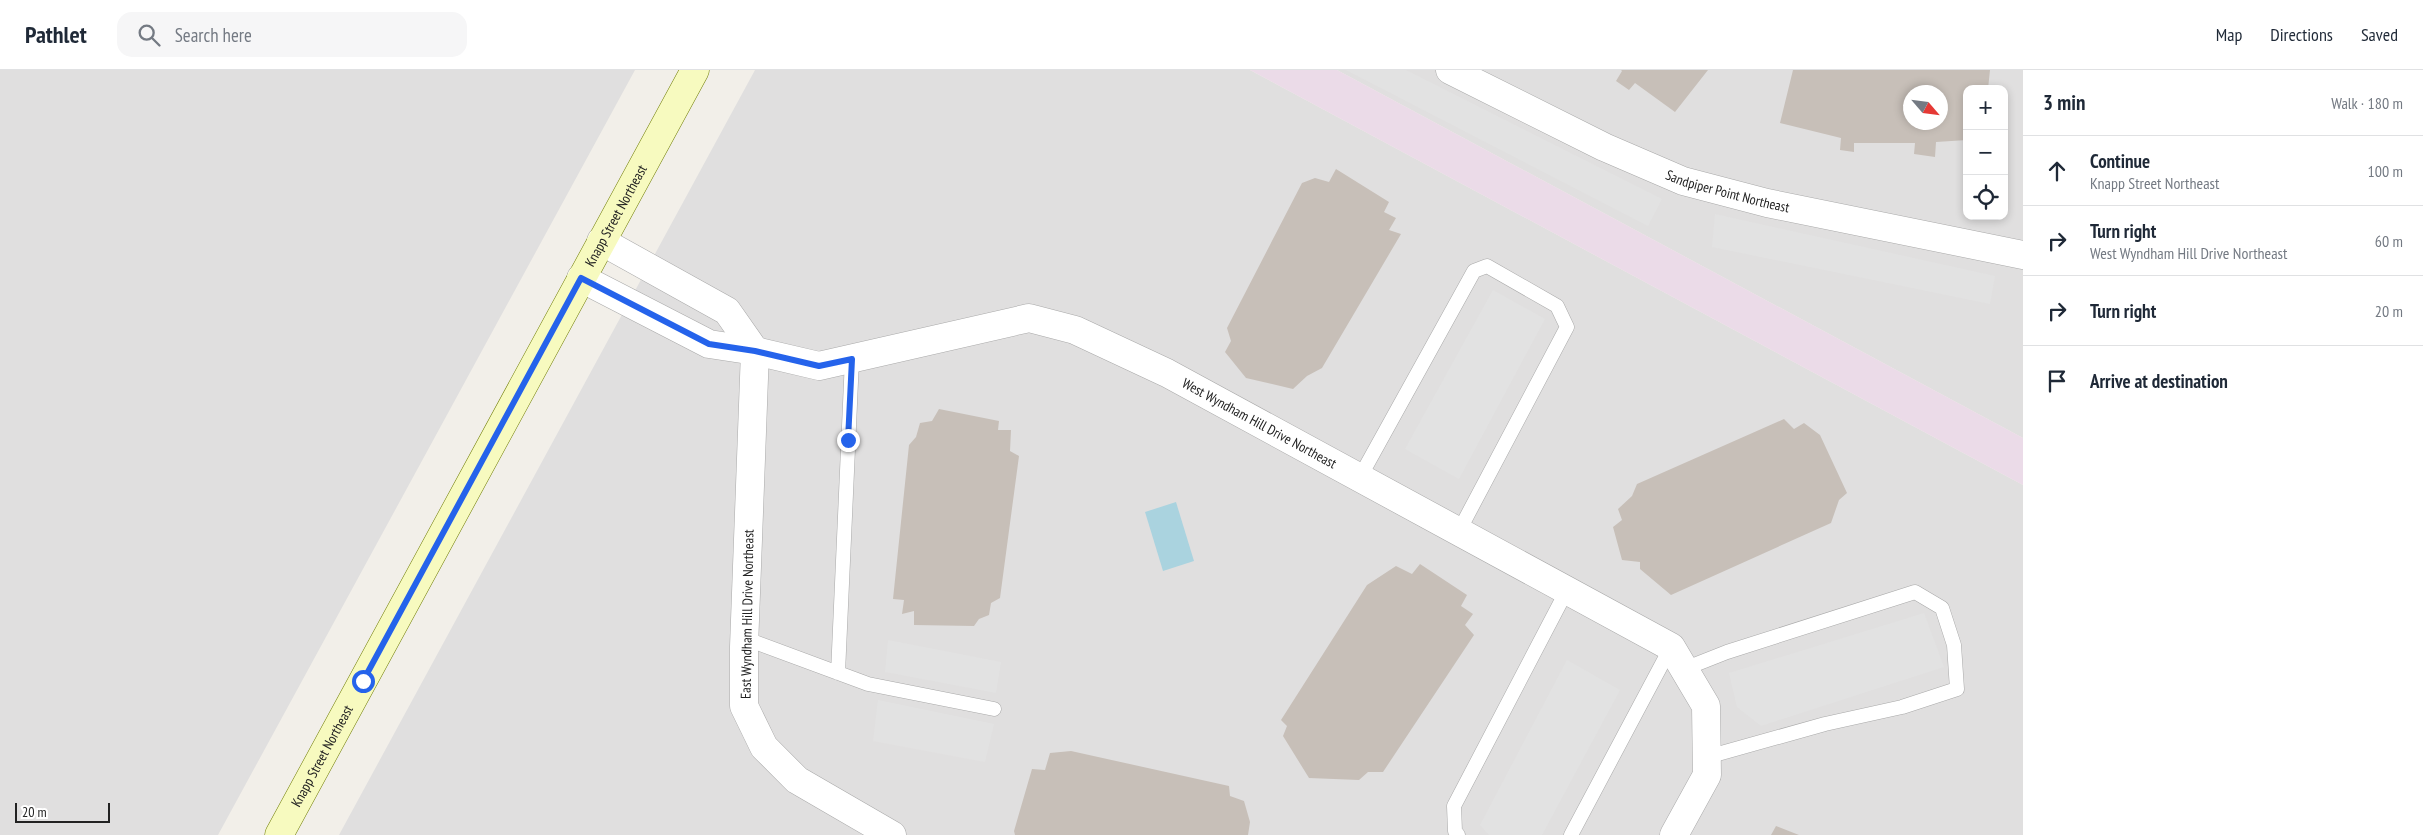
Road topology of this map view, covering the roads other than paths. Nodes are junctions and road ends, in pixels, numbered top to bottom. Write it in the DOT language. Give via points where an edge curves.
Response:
graph roads {
  1 [pos="694,70"];
  2 [pos="1450,70"];
  3 [pos="601,241"];
  4 [pos="2023,255"];
  5 [pos="581,278"];
  6 [pos="755,351"];
  7 [pos="852,359"];
  8 [pos="1360,477"];
  9 [pos="1459,531"];
  10 [pos="1567,590"];
  11 [pos="744,638"];
  12 [pos="1678,658"];
  13 [pos="838,673"];
  14 [pos="994,709"];
  15 [pos="1707,757"];
  16 [pos="279,835"];
  17 [pos="892,835"];
  18 [pos="1458,835"];
  19 [pos="1570,835"];
  20 [pos="1674,835"];
  1 -- 3 [label="main road, Knapp Street Northeast"];
  2 -- 4 [label="street, Sandpiper Point Northeast" via="1604,147 1683,181 1767,203"];
  3 -- 5 [label="main road, Knapp Street Northeast"];
  3 -- 6 [label="street" via="727,311"];
  5 -- 6 [label="street, West Wyndham Hill Drive Northeast" via="709,344"];
  5 -- 16 [label="main road, Knapp Street Northeast"];
  6 -- 7 [label="street, West Wyndham Hill Drive Northeast" via="819,366"];
  6 -- 11 [label="street, East Wyndham Hill Drive Northeast"];
  7 -- 8 [label="street, West Wyndham Hill Drive Northeast" via="1029,318 1074,330 1167,373"];
  7 -- 13 [label="lane"];
  8 -- 9 [label="street, West Wyndham Hill Drive Northeast"];
  8 -- 9 [label="lane" via="1474,271 1487,266 1557,306 1567,327"];
  9 -- 10 [label="street, West Wyndham Hill Drive Northeast"];
  10 -- 12 [label="street, West Wyndham Hill Drive Northeast"];
  10 -- 18 [label="lane" via="1454,806"];
  11 -- 13 [label="lane"];
  11 -- 17 [label="street, East Wyndham Hill Drive Northeast" via="744,706 764,747 797,780"];
  12 -- 15 [label="street" via="1706,706"];
  12 -- 15 [label="lane" via="1727,652 1915,592 1942,608 1954,645 1957,689 1902,707 1825,724"];
  12 -- 19 [label="lane"];
  13 -- 14 [label="lane" via="868,684"];
  15 -- 20 [label="street" via="1707,774"];
}
